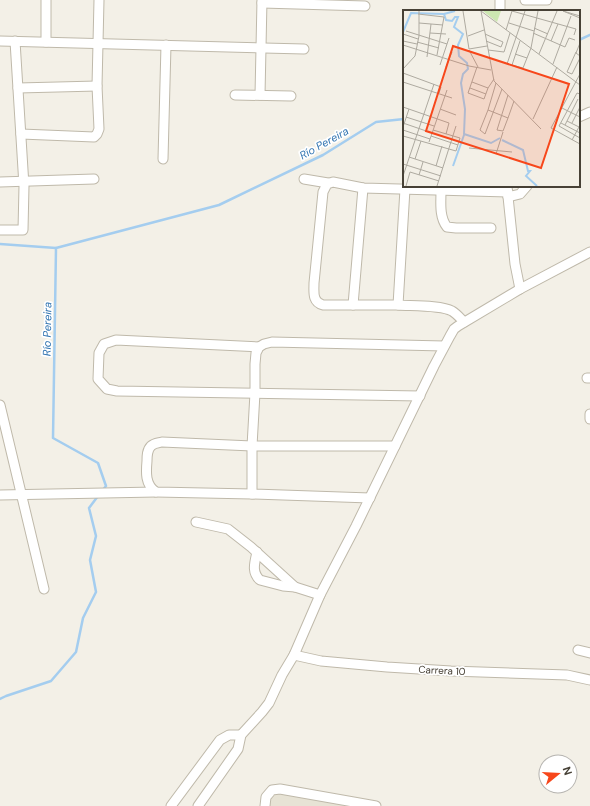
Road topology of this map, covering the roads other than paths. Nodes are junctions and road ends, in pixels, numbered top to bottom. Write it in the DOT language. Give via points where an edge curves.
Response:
graph roads {
  1 [pos="46,0"];
  2 [pos="98,0"];
  3 [pos="525,0"];
  4 [pos="547,0"];
  5 [pos="262,2"];
  6 [pos="310,2"];
  7 [pos="365,6"];
  8 [pos="0,41"];
  9 [pos="15,41"];
  10 [pos="46,42"];
  11 [pos="98,43"];
  12 [pos="166,45"];
  13 [pos="261,48"];
  14 [pos="304,49"];
  15 [pos="98,86"];
  16 [pos="18,88"];
  17 [pos="235,95"];
  18 [pos="260,96"];
  19 [pos="291,96"];
  20 [pos="590,112"];
  21 [pos="580,117"];
  22 [pos="21,134"];
  23 [pos="163,158"];
  24 [pos="94,179"];
  25 [pos="304,180"];
  26 [pos="24,181"];
  27 [pos="0,182"];
  28 [pos="328,183"];
  29 [pos="526,187"];
  30 [pos="363,188"];
  31 [pos="405,189"];
  32 [pos="441,191"];
  33 [pos="507,192"];
  34 [pos="491,228"];
  35 [pos="0,230"];
  36 [pos="590,252"];
  37 [pos="520,289"];
  38 [pos="353,305"];
  39 [pos="398,305"];
  40 [pos="464,322"];
  41 [pos="444,346"];
  42 [pos="259,347"];
  43 [pos="255,393"];
  44 [pos="420,396"];
  45 [pos="0,405"];
  46 [pos="590,414"];
  47 [pos="590,419"];
  48 [pos="252,446"];
  49 [pos="395,446"];
  50 [pos="156,492"];
  51 [pos="0,494"];
  52 [pos="21,494"];
  53 [pos="252,494"];
  54 [pos="370,498"];
  55 [pos="196,522"];
  56 [pos="257,552"];
  57 [pos="294,587"];
  58 [pos="44,589"];
  59 [pos="320,595"];
  60 [pos="578,650"];
  61 [pos="590,653"];
  62 [pos="294,656"];
  63 [pos="590,680"];
  64 [pos="240,735"];
  65 [pos="171,806"];
  66 [pos="198,806"];
  67 [pos="265,806"];
  68 [pos="376,806"];
  1 -- 10 [label="street"];
  2 -- 11 [label="street"];
  3 -- 4 [label="street"];
  5 -- 6 [label="street"];
  5 -- 13 [label="street"];
  6 -- 7 [label="street"];
  8 -- 9 [label="street"];
  9 -- 10 [label="street"];
  9 -- 16 [label="street"];
  10 -- 11 [label="street"];
  11 -- 12 [label="street"];
  11 -- 15 [label="street"];
  12 -- 13 [label="street"];
  12 -- 23 [label="street"];
  13 -- 14 [label="street"];
  13 -- 18 [label="street"];
  15 -- 16 [label="street"];
  15 -- 22 [label="street" via="99,129 94,137"];
  16 -- 22 [label="street"];
  17 -- 18 [label="street"];
  18 -- 19 [label="street"];
  20 -- 21 [label="street"];
  22 -- 26 [label="street"];
  24 -- 26 [label="street"];
  25 -- 28 [label="street"];
  26 -- 27 [label="street"];
  26 -- 35 [label="street" via="23,230"];
  28 -- 30 [label="street"];
  28 -- 38 [label="street" via="323,192 314,296 321,305"];
  29 -- 33 [label="street" via="520,194"];
  30 -- 31 [label="street"];
  30 -- 38 [label="street"];
  31 -- 32 [label="street"];
  31 -- 39 [label="street"];
  32 -- 33 [label="street"];
  32 -- 34 [label="street" via="442,214 447,227"];
  33 -- 37 [label="street"];
  36 -- 37 [label="street"];
  37 -- 40 [label="street"];
  38 -- 39 [label="street"];
  39 -- 40 [label="street" via="447,309"];
  40 -- 41 [label="street" via="454,329"];
  41 -- 42 [label="street" via="272,342"];
  41 -- 44 [label="street"];
  42 -- 43 [label="street" via="255,364"];
  42 -- 43 [label="street" via="116,340 104,344 99,353 98,379 107,389"];
  43 -- 44 [label="street"];
  43 -- 48 [label="street"];
  44 -- 49 [label="street"];
  45 -- 52 [label="street"];
  46 -- 47 [label="street"];
  48 -- 49 [label="street"];
  48 -- 50 [label="street" via="154,443 147,454 146,475 149,485"];
  48 -- 53 [label="street"];
  49 -- 54 [label="street"];
  50 -- 52 [label="street"];
  50 -- 53 [label="street"];
  51 -- 52 [label="street"];
  52 -- 58 [label="street"];
  53 -- 54 [label="street"];
  54 -- 59 [label="street"];
  55 -- 56 [label="street" via="228,529"];
  56 -- 57 [label="street"];
  56 -- 57 [label="street" via="254,570 257,578"];
  57 -- 59 [label="street"];
  59 -- 62 [label="street"];
  60 -- 61 [label="street"];
  62 -- 63 [label="street, Carrera 10" via="387,667 567,675"];
  62 -- 64 [label="street" via="269,702"];
  64 -- 65 [label="street" via="229,735 220,740"];
  64 -- 66 [label="street" via="238,748"];
  67 -- 68 [label="street" via="266,797 272,790 280,789"];
}
